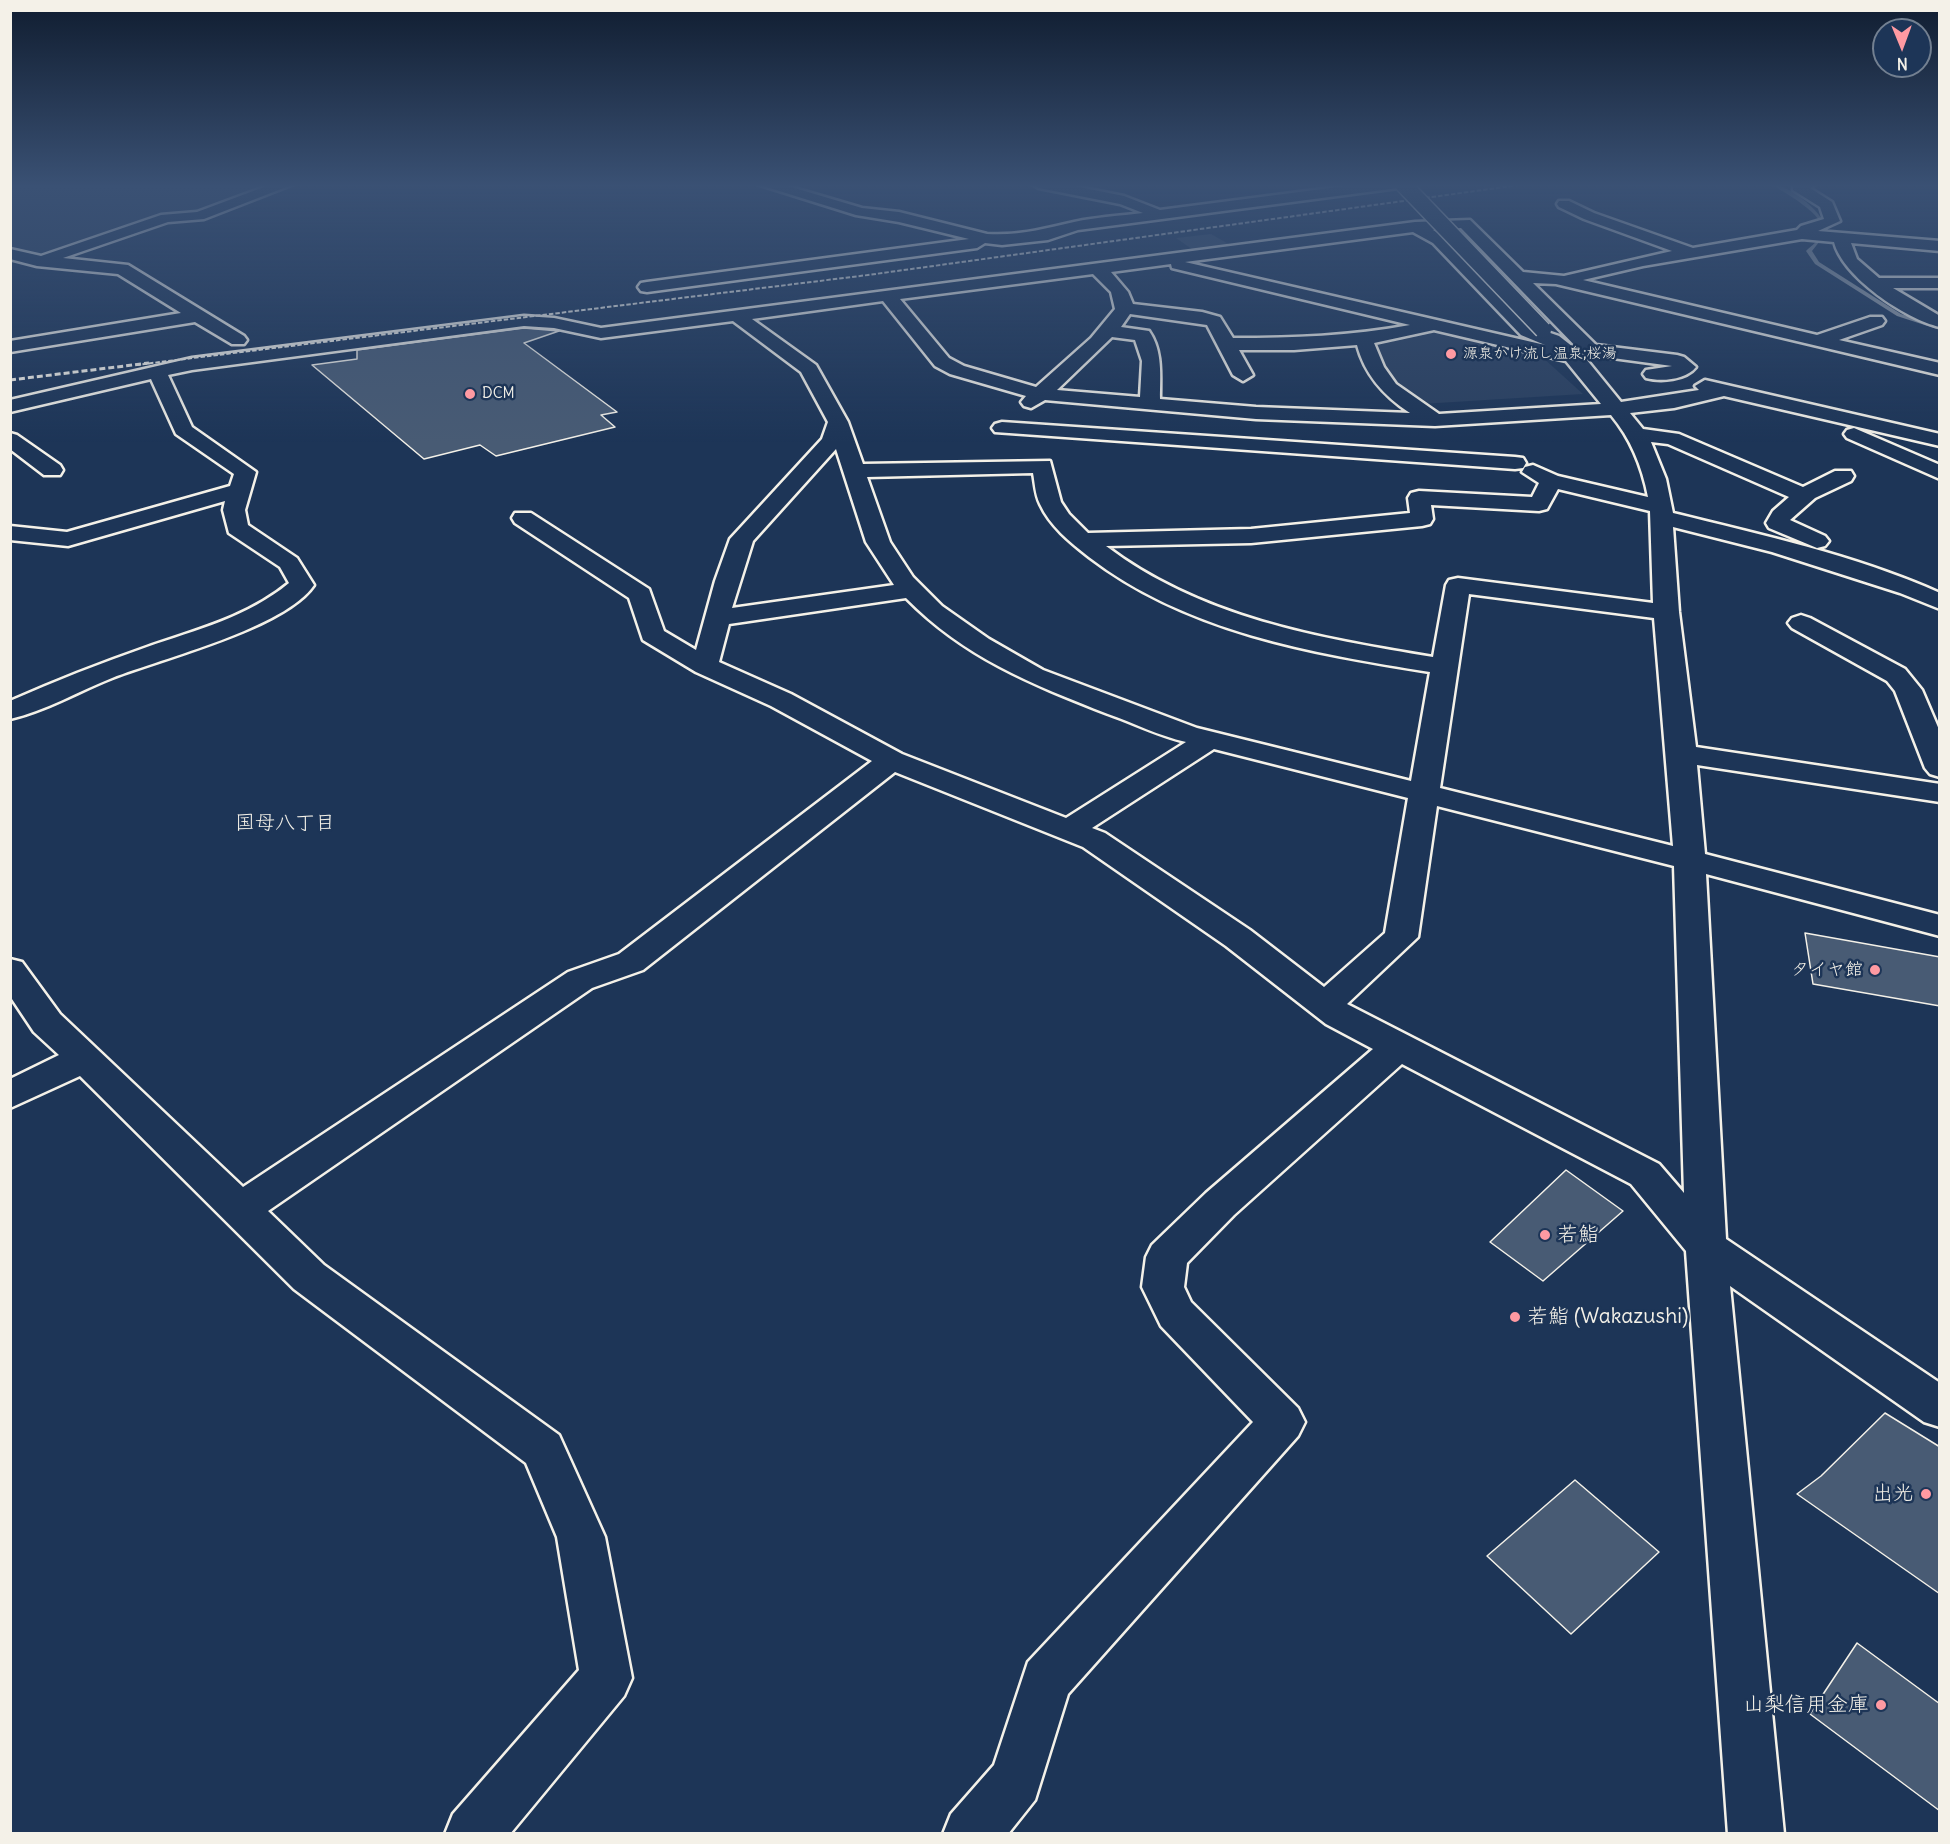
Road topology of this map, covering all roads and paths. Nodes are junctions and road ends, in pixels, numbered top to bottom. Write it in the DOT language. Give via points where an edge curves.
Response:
graph roads {
  1 [pos="125,270"];
  2 [pos="775,270"];
  3 [pos="1081,270"];
  4 [pos="1098,270"];
  5 [pos="1201,270"];
  6 [pos="1468,270"];
  7 [pos="1486,270"];
  8 [pos="1514,270"];
  9 [pos="1610,270"];
  10 [pos="1863,270"];
  11 [pos="1521,277"];
  12 [pos="1563,280"];
  13 [pos="1878,283"];
  14 [pos="1940,283"];
  15 [pos="647,287"];
  16 [pos="888,296"];
  17 [pos="1124,308"];
  18 [pos="736,315"];
  19 [pos="198,316"];
  20 [pos="1875,321"];
  21 [pos="1940,322"];
  22 [pos="1441,325"];
  23 [pos="1106,331"];
  24 [pos="1364,339"];
  25 [pos="238,340"];
  26 [pos="1820,340"];
  27 [pos="1226,344"];
  28 [pos="1558,344"];
  29 [pos="10,347"];
  30 [pos="1940,369"];
  31 [pos="157,372"];
  32 [pos="1653,374"];
  33 [pos="1243,375"];
  34 [pos="1725,390"];
  35 [pos="1040,394"];
  36 [pos="1150,405"];
  37 [pos="10,406"];
  38 [pos="1818,412"];
  39 [pos="1435,420"];
  40 [pos="1627,421"];
  41 [pos="838,422"];
  42 [pos="1002,429"];
  43 [pos="10,440"];
  44 [pos="1940,441"];
  45 [pos="1515,462"];
  46 [pos="965,468"];
  47 [pos="51,470"];
  48 [pos="854,471"];
  49 [pos="1940,473"];
  50 [pos="1843,476"];
  51 [pos="1551,481"];
  52 [pos="240,490"];
  53 [pos="1806,496"];
  54 [pos="1661,512"];
  55 [pos="524,518"];
  56 [pos="10,533"];
  57 [pos="1083,540"];
  58 [pos="1802,555"];
  59 [pos="912,590"];
  60 [pos="1940,602"];
  61 [pos="1666,612"];
  62 [pos="718,618"];
  63 [pos="1801,623"];
  64 [pos="705,666"];
  65 [pos="1446,667"];
  66 [pos="1908,690"];
  67 [pos="1940,693"];
  68 [pos="10,711"];
  69 [pos="1209,740"];
  70 [pos="1682,754"];
  71 [pos="892,760"];
  72 [pos="1940,768"];
  73 [pos="1424,793"];
  74 [pos="1940,793"];
  75 [pos="1068,830"];
  76 [pos="1690,860"];
  77 [pos="1940,926"];
  78 [pos="10,970"];
  79 [pos="1325,1005"];
  80 [pos="1399,1046"];
  81 [pos="85,1058"];
  82 [pos="10,1095"];
  83 [pos="240,1209"];
  84 [pos="1706,1247"];
  85 [pos="1936,1400"];
  86 [pos="473,1833"];
  87 [pos="972,1833"];
  88 [pos="1756,1833"];
  1 -- 19 [label="street"];
  2 -- 15 [label="street"];
  3 -- 16 [label="street"];
  4 -- 17 [label="street" via="1117,290"];
  5 -- 22 [label="street"];
  6 -- 28 [label="street" via="1527,331"];
  7 -- 28 [label="street, bridge"];
  8 -- 11 [label="street"];
  9 -- 12 [label="street"];
  10 -- 13 [label="street"];
  11 -- 12 [label="street"];
  11 -- 32 [label="street" via="1590,350 1677,361 1686,367 1682,372"];
  12 -- 26 [label="street"];
  13 -- 14 [label="street"];
  13 -- 21 [label="street" via="1914,312"];
  16 -- 18 [label="street"];
  16 -- 35 [label="street" via="942,362"];
  17 -- 23 [label="street"];
  17 -- 27 [label="street" via="1214,321"];
  18 -- 31 [label="street" via="601,333 524,321 254,355"];
  18 -- 41 [label="street" via="809,369"];
  19 -- 25 [label="street"];
  19 -- 29 [label="street"];
  20 -- 26 [label="street"];
  22 -- 24 [label="street"];
  22 -- 28 [label="street"];
  23 -- 35 [label="street"];
  23 -- 36 [label="street" via="1143,335 1151,361"];
  24 -- 27 [label="street"];
  24 -- 39 [label="street" via="1369,358 1396,397"];
  26 -- 30 [label="street"];
  27 -- 33 [label="street"];
  28 -- 32 [label="street"];
  28 -- 40 [label="street"];
  31 -- 37 [label="street"];
  31 -- 52 [label="street" via="183,430 245,472"];
  32 -- 34 [label="street"];
  34 -- 38 [label="street"];
  34 -- 40 [label="street" via="1674,402"];
  35 -- 36 [label="street"];
  35 -- 42 [label="street"];
  36 -- 39 [label="street"];
  38 -- 44 [label="street"];
  38 -- 49 [label="street" via="1858,436"];
  39 -- 40 [label="street"];
  39 -- 45 [label="street"];
  40 -- 53 [label="street"];
  40 -- 54 [label="street" via="1655,479"];
  41 -- 48 [label="street"];
  41 -- 62 [label="street" via="832,441 742,538"];
  42 -- 45 [label="street"];
  42 -- 46 [label="street"];
  43 -- 47 [label="street"];
  45 -- 51 [label="street"];
  46 -- 48 [label="street"];
  46 -- 57 [label="street" via="1042,466 1050,501 1066,526"];
  48 -- 59 [label="street" via="878,542"];
  50 -- 53 [label="street" via="1825,482"];
  51 -- 54 [label="street"];
  51 -- 57 [label="street" via="1539,504 1419,498 1422,519 1251,536"];
  52 -- 56 [label="street" via="68,539"];
  52 -- 68 [label="street" via="234,510 237,528 289,563 302,585 285,601 246,622 74,682"];
  53 -- 58 [label="street" via="1780,514 1777,523 1826,545"];
  54 -- 58 [label="street"];
  54 -- 61 [label="street"];
  55 -- 64 [label="street" via="640,594 652,635"];
  57 -- 65 [label="street" via="1149,587 1251,627 1344,651"];
  58 -- 60 [label="street" via="1909,588"];
  59 -- 62 [label="street"];
  59 -- 69 [label="street" via="933,612 980,645 1034,675 1096,702"];
  61 -- 65 [label="street" via="1458,585"];
  61 -- 70 [label="street"];
  62 -- 64 [label="street"];
  63 -- 66 [label="street" via="1896,675"];
  64 -- 71 [label="street" via="782,700"];
  65 -- 73 [label="street"];
  66 -- 67 [label="street"];
  66 -- 72 [label="street"];
  69 -- 73 [label="street"];
  69 -- 75 [label="street"];
  70 -- 74 [label="street"];
  70 -- 76 [label="street"];
  71 -- 75 [label="street"];
  71 -- 83 [label="street" via="631,962 580,980"];
  73 -- 76 [label="street"];
  73 -- 79 [label="street" via="1401,937"];
  75 -- 79 [label="street" via="1094,840 1239,938"];
  76 -- 77 [label="street"];
  76 -- 84 [label="street"];
  78 -- 81 [label="street" via="47,1023"];
  79 -- 80 [label="street"];
  80 -- 84 [label="street" via="1645,1174"];
  80 -- 87 [label="street" via="1220,1204 1167,1257 1163,1287 1176,1314 1282,1422 1046,1680 1016,1780"];
  81 -- 82 [label="street"];
  81 -- 83 [label="street"];
  83 -- 86 [label="street" via="309,1277 543,1449 580,1537 606,1678"];
  84 -- 85 [label="street"];
  84 -- 88 [label="street"];
}
